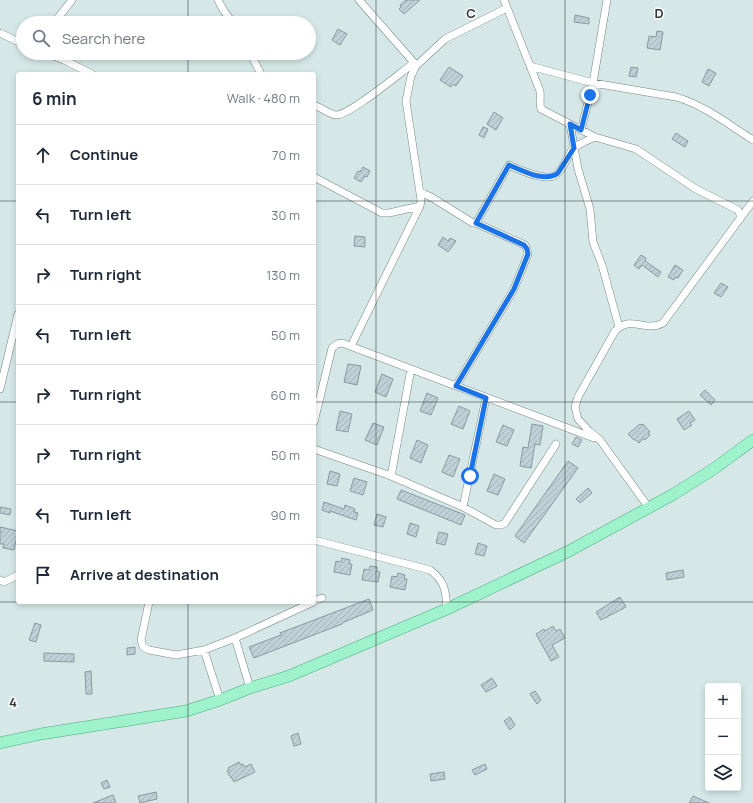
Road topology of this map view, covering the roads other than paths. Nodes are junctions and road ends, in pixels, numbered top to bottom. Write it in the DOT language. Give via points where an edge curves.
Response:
graph roads {
  1 [pos="72,0"];
  2 [pos="218,0"];
  3 [pos="360,0"];
  4 [pos="504,0"];
  5 [pos="607,0"];
  6 [pos="506,8"];
  7 [pos="59,16"];
  8 [pos="228,16"];
  9 [pos="0,33"];
  10 [pos="16,41"];
  11 [pos="64,60"];
  12 [pos="254,60"];
  13 [pos="415,64"];
  14 [pos="530,66"];
  15 [pos="88,72"];
  16 [pos="260,72"];
  17 [pos="593,83"];
  18 [pos="316,106"];
  19 [pos="570,124"];
  20 [pos="581,130"];
  21 [pos="594,137"];
  22 [pos="753,140"];
  23 [pos="574,148"];
  24 [pos="316,178"];
  25 [pos="420,192"];
  26 [pos="753,201"];
  27 [pos="420,206"];
  28 [pos="740,219"];
  29 [pos="476,223"];
  30 [pos="16,322"];
  31 [pos="619,327"];
  32 [pos="351,346"];
  33 [pos="411,369"];
  34 [pos="456,386"];
  35 [pos="0,389"];
  36 [pos="486,398"];
  37 [pos="316,414"];
  38 [pos="600,440"];
  39 [pos="753,440"];
  40 [pos="556,444"];
  41 [pos="316,450"];
  42 [pos="392,476"];
  43 [pos="463,507"];
  44 [pos="649,508"];
  45 [pos="316,541"];
  46 [pos="16,576"];
  47 [pos="0,580"];
  48 [pos="322,598"];
  49 [pos="316,601"];
  50 [pos="149,604"];
  51 [pos="309,604"];
  52 [pos="447,609"];
  53 [pos="235,638"];
  54 [pos="204,650"];
  55 [pos="250,688"];
  56 [pos="220,700"];
  57 [pos="0,743"];
  1 -- 7 [label="street"];
  2 -- 8 [label="street"];
  3 -- 13 [label="street"];
  4 -- 6 [label="street"];
  5 -- 17 [label="street"];
  6 -- 13 [label="street" via="445,39"];
  6 -- 14 [label="street"];
  9 -- 10 [label="street"];
  11 -- 15 [label="street"];
  12 -- 16 [label="street"];
  13 -- 18 [label="street" via="362,102 339,115 333,115"];
  13 -- 25 [label="street" via="406,101"];
  14 -- 17 [label="street"];
  14 -- 19 [label="street" via="541,95 541,110"];
  17 -- 20 [label="street"];
  17 -- 22 [label="street" via="688,100"];
  19 -- 20 [label="street"];
  19 -- 23 [label="street"];
  20 -- 21 [label="street"];
  21 -- 23 [label="street"];
  21 -- 28 [label="street" via="636,149 696,189 738,210"];
  23 -- 29 [label="street" via="558,173 552,177 532,174 509,165"];
  23 -- 31 [label="street" via="590,209 592,242 602,265"];
  24 -- 27 [label="street" via="382,213"];
  25 -- 27 [label="street"];
  25 -- 29 [label="street"];
  26 -- 28 [label="street"];
  27 -- 32 [label="street"];
  28 -- 31 [label="street" via="663,323 653,327 632,323"];
  29 -- 34 [label="street" via="524,245 528,254 514,289"];
  30 -- 35 [label="street"];
  31 -- 38 [label="street" via="578,397 575,407 578,419"];
  32 -- 33 [label="street"];
  32 -- 37 [label="street" via="340,343 332,348"];
  33 -- 34 [label="street"];
  33 -- 42 [label="street"];
  34 -- 36 [label="street"];
  36 -- 38 [label="street"];
  36 -- 43 [label="street"];
  38 -- 44 [label="street"];
  39 -- 44 [label="main road" via="715,468"];
  40 -- 43 [label="street" via="505,523 496,525"];
  41 -- 42 [label="street"];
  42 -- 43 [label="street"];
  44 -- 52 [label="main road" via="536,567"];
  45 -- 52 [label="street" via="430,570 438,576 444,586"];
  46 -- 47 [label="street" via="4,582"];
  48 -- 49 [label="street"];
  50 -- 54 [label="street" via="141,640 143,647 176,655"];
  51 -- 53 [label="street"];
  52 -- 55 [label="main road" via="289,676"];
  53 -- 54 [label="street"];
  53 -- 55 [label="street"];
  54 -- 56 [label="street"];
  55 -- 56 [label="main road"];
  56 -- 57 [label="main road" via="186,711"];
}
